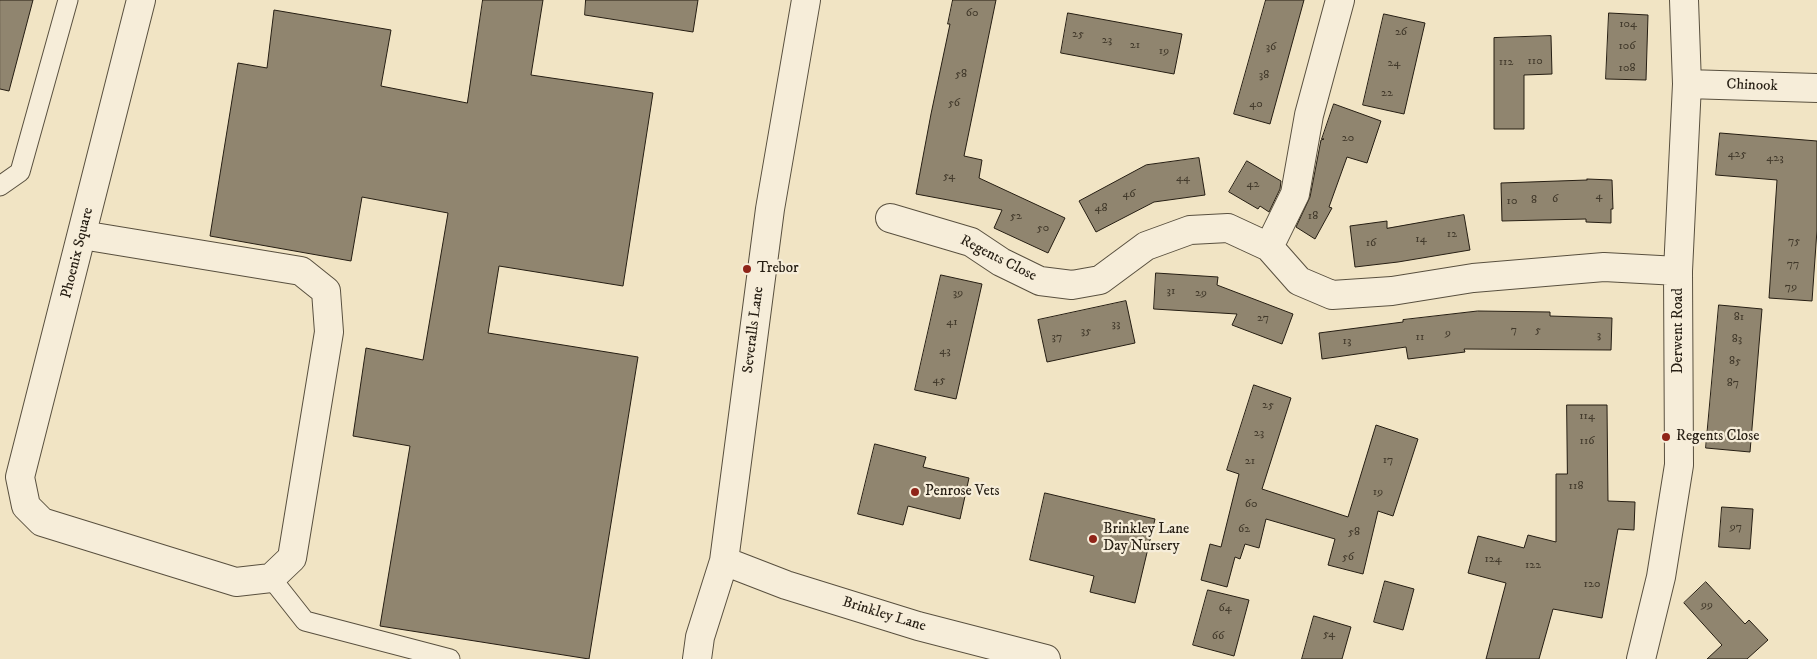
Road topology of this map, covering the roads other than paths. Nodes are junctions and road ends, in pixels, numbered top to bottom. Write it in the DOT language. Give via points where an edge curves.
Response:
graph roads {
  1 [pos="68,0"];
  2 [pos="141,0"];
  3 [pos="806,0"];
  4 [pos="1340,0"];
  5 [pos="1684,0"];
  6 [pos="1687,84"];
  7 [pos="1817,88"];
  8 [pos="0,186"];
  9 [pos="890,218"];
  10 [pos="82,235"];
  11 [pos="1269,247"];
  12 [pos="1678,271"];
  13 [pos="724,561"];
  14 [pos="271,578"];
  15 [pos="450,659"];
  16 [pos="697,659"];
  17 [pos="1046,659"];
  18 [pos="1641,659"];
  1 -- 8 [label="lane" via="20,172"];
  2 -- 10 [label="street, Phoenix Square"];
  3 -- 13 [label="street, Severalls Lane" via="770,209"];
  4 -- 11 [label="street" via="1309,115 1295,194"];
  5 -- 6 [label="street, Derwent Road"];
  6 -- 7 [label="street, Chinook"];
  6 -- 12 [label="street, Derwent Road"];
  9 -- 11 [label="street, Regents Close" via="971,242 1001,262 1040,280 1072,285 1100,280 1146,246 1190,230 1228,228"];
  10 -- 14 [label="street, Phoenix Square" via="20,478 26,506 42,522 236,582"];
  10 -- 14 [label="street" via="301,271 326,291 329,332 292,558"];
  11 -- 12 [label="street, Regents Close" via="1299,281 1332,295 1392,291 1473,278 1604,268"];
  12 -- 18 [label="street, Derwent Road" via="1679,465 1661,577"];
  13 -- 16 [label="street, Severalls Lane" via="700,637"];
  13 -- 17 [label="street, Brinkley Lane" via="786,585 918,626"];
  14 -- 15 [label="lane" via="304,621"];
}
